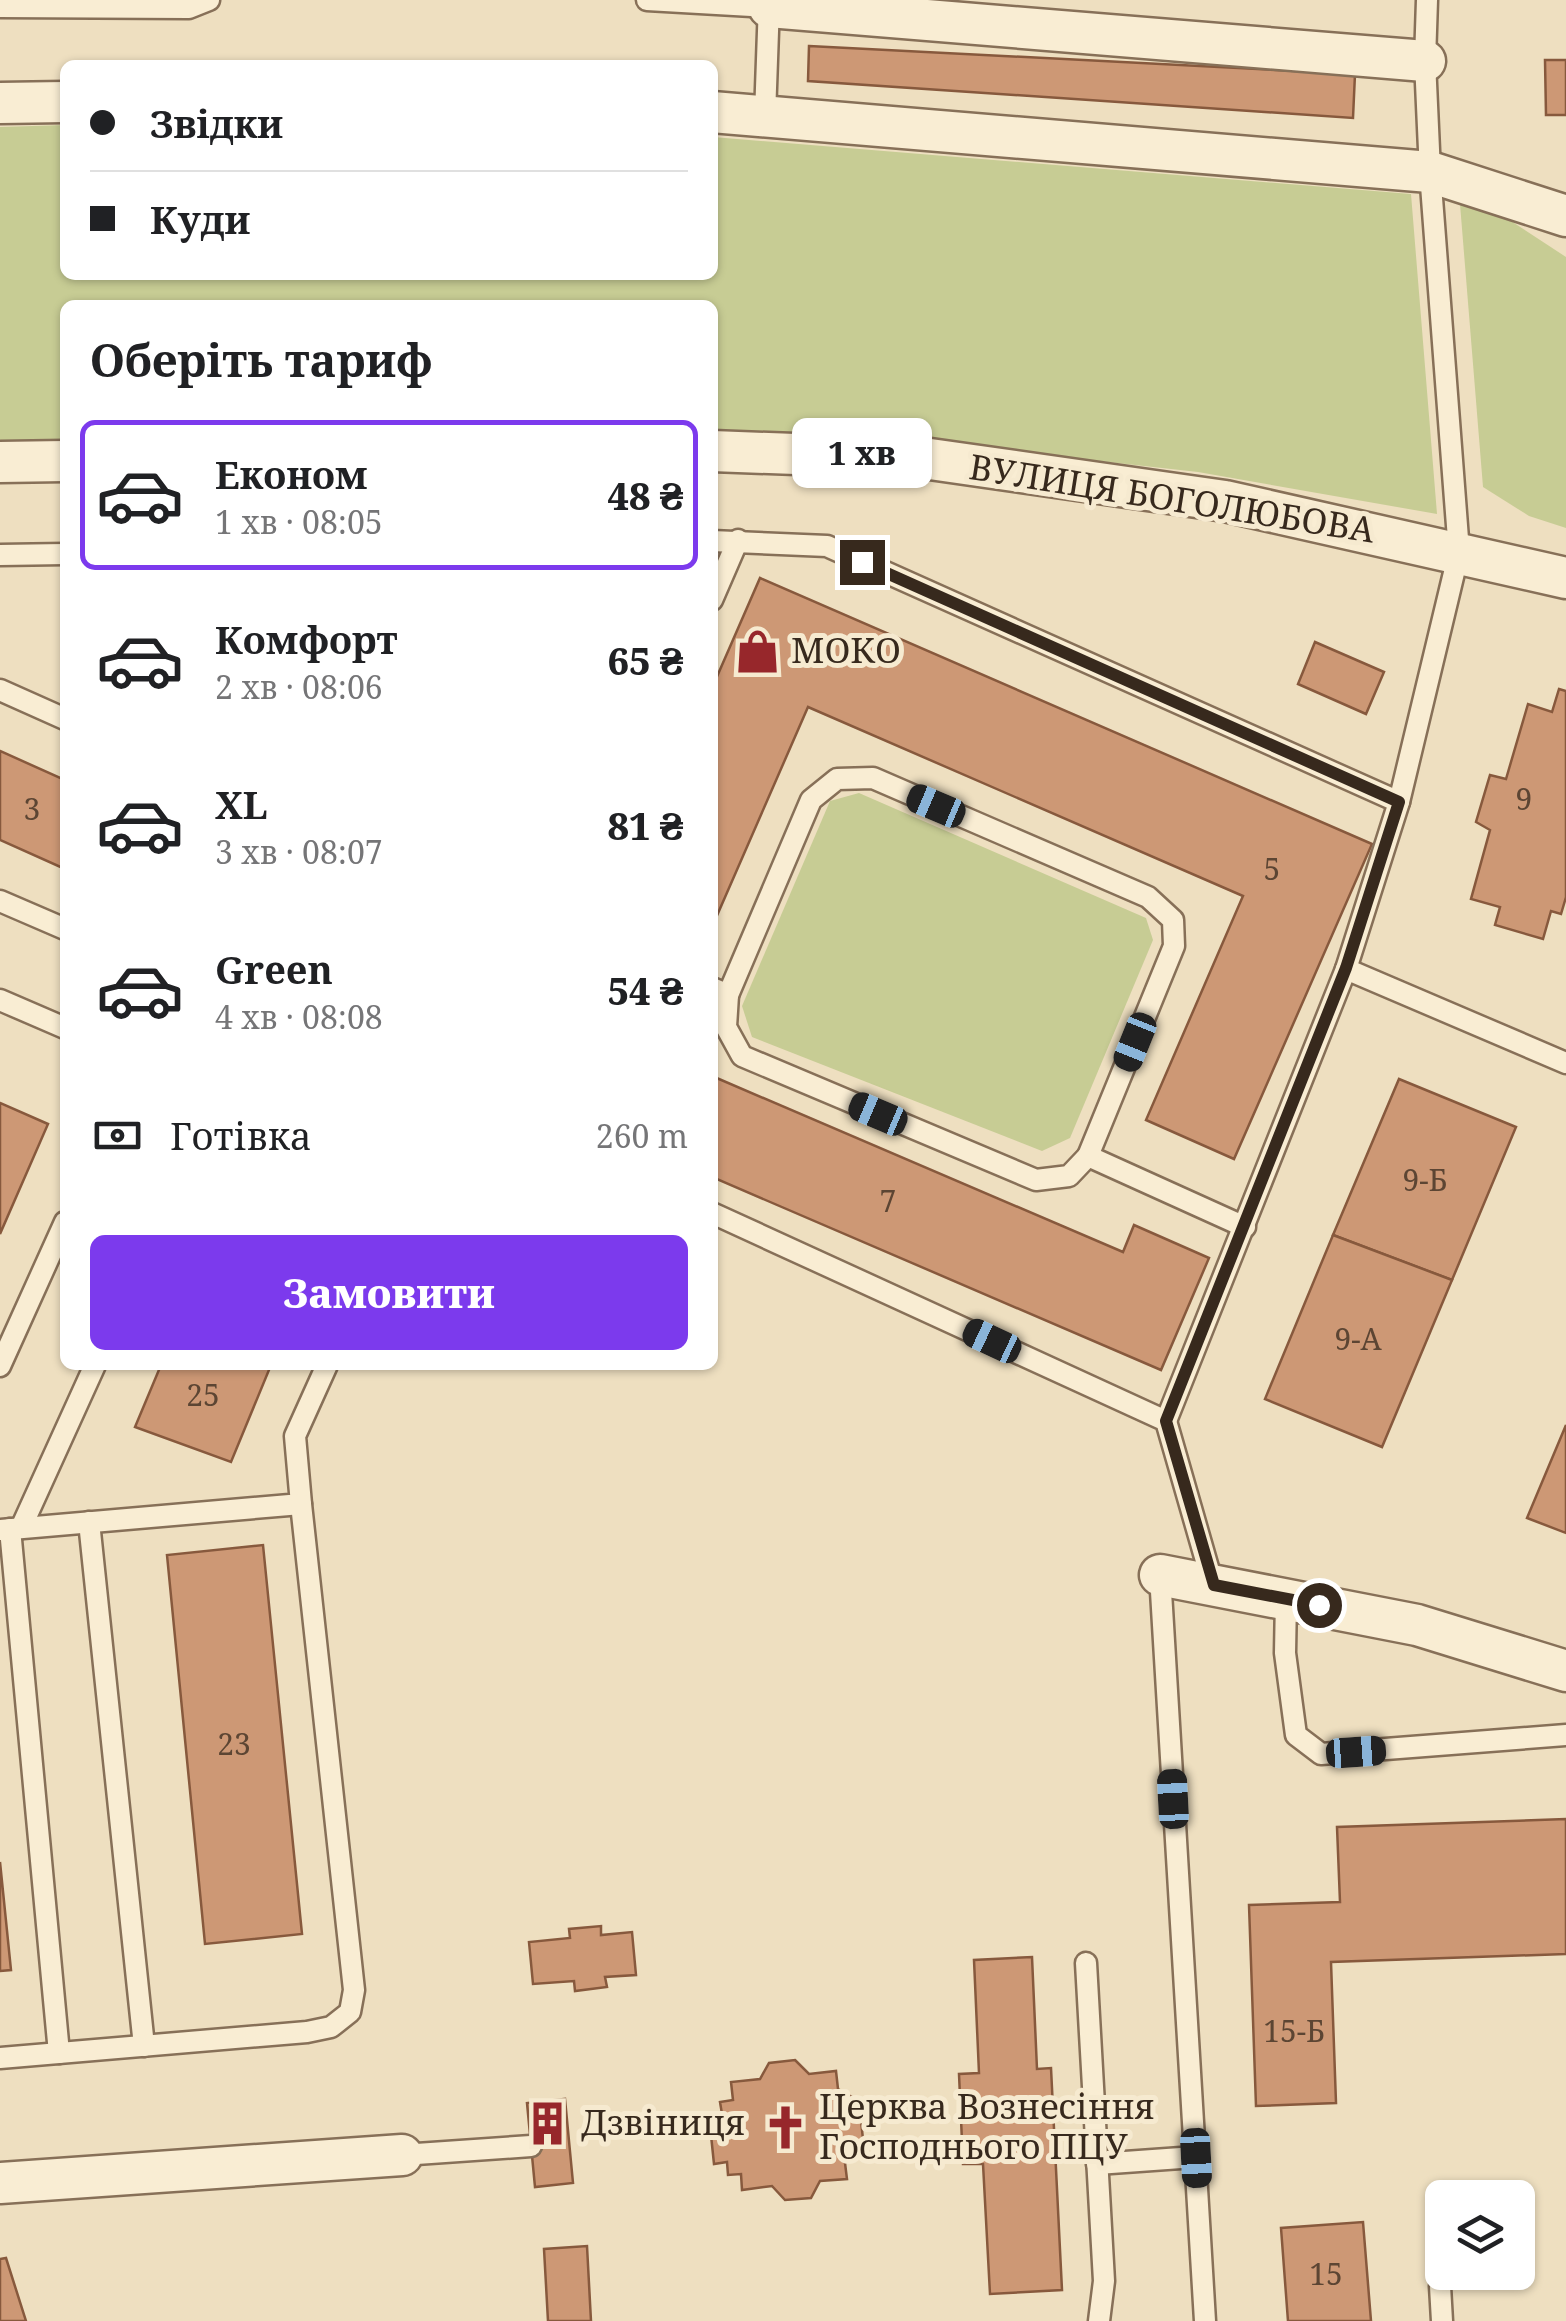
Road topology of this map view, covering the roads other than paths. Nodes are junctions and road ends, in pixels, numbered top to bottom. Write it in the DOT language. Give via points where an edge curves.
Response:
graph roads {
  1 [pos="210,0"];
  2 [pos="647,0"];
  3 [pos="1428,0"];
  4 [pos="189,4"];
  5 [pos="769,4"];
  6 [pos="0,8"];
  7 [pos="1424,61"];
  8 [pos="60,102"];
  9 [pos="0,104"];
  10 [pos="718,112"];
  11 [pos="765,116"];
  12 [pos="1430,172"];
  13 [pos="1566,216"];
  14 [pos="718,451"];
  15 [pos="60,460"];
  16 [pos="0,462"];
  17 [pos="738,540"];
  18 [pos="718,541"];
  19 [pos="1458,552"];
  20 [pos="60,554"];
  21 [pos="0,555"];
  22 [pos="1566,578"];
  23 [pos="718,586"];
  24 [pos="0,690"];
  25 [pos="60,717"];
  26 [pos="1399,802"];
  27 [pos="0,901"];
  28 [pos="60,927"];
  29 [pos="1346,968"];
  30 [pos="720,991"];
  31 [pos="0,1000"];
  32 [pos="60,1026"];
  33 [pos="1566,1063"];
  34 [pos="1088,1156"];
  35 [pos="718,1217"];
  36 [pos="1246,1227"];
  37 [pos="60,1233"];
  38 [pos="0,1366"];
  39 [pos="92,1370"];
  40 [pos="325,1370"];
  41 [pos="1166,1421"];
  42 [pos="301,1504"];
  43 [pos="89,1522"];
  44 [pos="10,1529"];
  45 [pos="1160,1575"];
  46 [pos="1214,1585"];
  47 [pos="1286,1598"];
  48 [pos="1566,1671"];
  49 [pos="1566,1736"];
  50 [pos="1086,1963"];
  51 [pos="144,2046"];
  52 [pos="59,2053"];
  53 [pos="0,2058"];
  54 [pos="531,2146"];
  55 [pos="402,2156"];
  56 [pos="1196,2158"];
  57 [pos="1097,2164"];
  58 [pos="0,2183"];
  59 [pos="1440,2290"];
  60 [pos="1098,2321"];
  61 [pos="1205,2321"];
  62 [pos="1442,2321"];
  1 -- 4 [label="lane"];
  2 -- 5 [label="lane"];
  3 -- 7 [label="lane"];
  4 -- 6 [label="lane"];
  5 -- 7 [label="street"];
  5 -- 11 [label="lane"];
  7 -- 12 [label="lane"];
  8 -- 9 [label="street"];
  10 -- 11 [label="street"];
  11 -- 12 [label="street"];
  12 -- 13 [label="street"];
  12 -- 19 [label="lane"];
  14 -- 19 [label="street, ВУЛИЦЯ БОГОЛЮБОВА" via="930,459 1226,501"];
  15 -- 16 [label="street"];
  17 -- 18 [label="lane"];
  17 -- 23 [label="lane"];
  17 -- 26 [label="lane" via="827,546"];
  19 -- 22 [label="street, ВУЛИЦЯ БОГОЛЮБОВА"];
  19 -- 26 [label="lane"];
  20 -- 21 [label="lane"];
  24 -- 25 [label="lane"];
  26 -- 29 [label="lane"];
  27 -- 28 [label="lane"];
  29 -- 33 [label="lane"];
  29 -- 36 [label="lane"];
  30 -- 34 [label="lane" via="726,1027 742,1056 1036,1180 1070,1176"];
  30 -- 34 [label="lane" via="811,800 837,779 872,778 1148,897 1173,920 1174,946"];
  31 -- 32 [label="lane"];
  34 -- 36 [label="lane"];
  35 -- 41 [label="lane"];
  36 -- 41 [label="lane"];
  37 -- 38 [label="lane"];
  39 -- 44 [label="lane"];
  40 -- 42 [label="lane" via="295,1436"];
  41 -- 46 [label="lane"];
  42 -- 43 [label="lane"];
  42 -- 51 [label="lane" via="354,1990 350,2012 332,2027 308,2032"];
  43 -- 44 [label="lane"];
  43 -- 51 [label="lane"];
  44 -- 52 [label="lane"];
  45 -- 46 [label="street"];
  45 -- 56 [label="lane"];
  46 -- 47 [label="street"];
  47 -- 48 [label="street" via="1418,1624"];
  47 -- 49 [label="lane" via="1284,1652 1296,1736 1321,1754"];
  50 -- 57 [label="lane"];
  51 -- 52 [label="lane"];
  52 -- 53 [label="lane"];
  54 -- 55 [label="lane"];
  55 -- 58 [label="street"];
  56 -- 57 [label="lane"];
  56 -- 61 [label="lane"];
  57 -- 60 [label="lane" via="1104,2281"];
  59 -- 62 [label="lane"];
}
